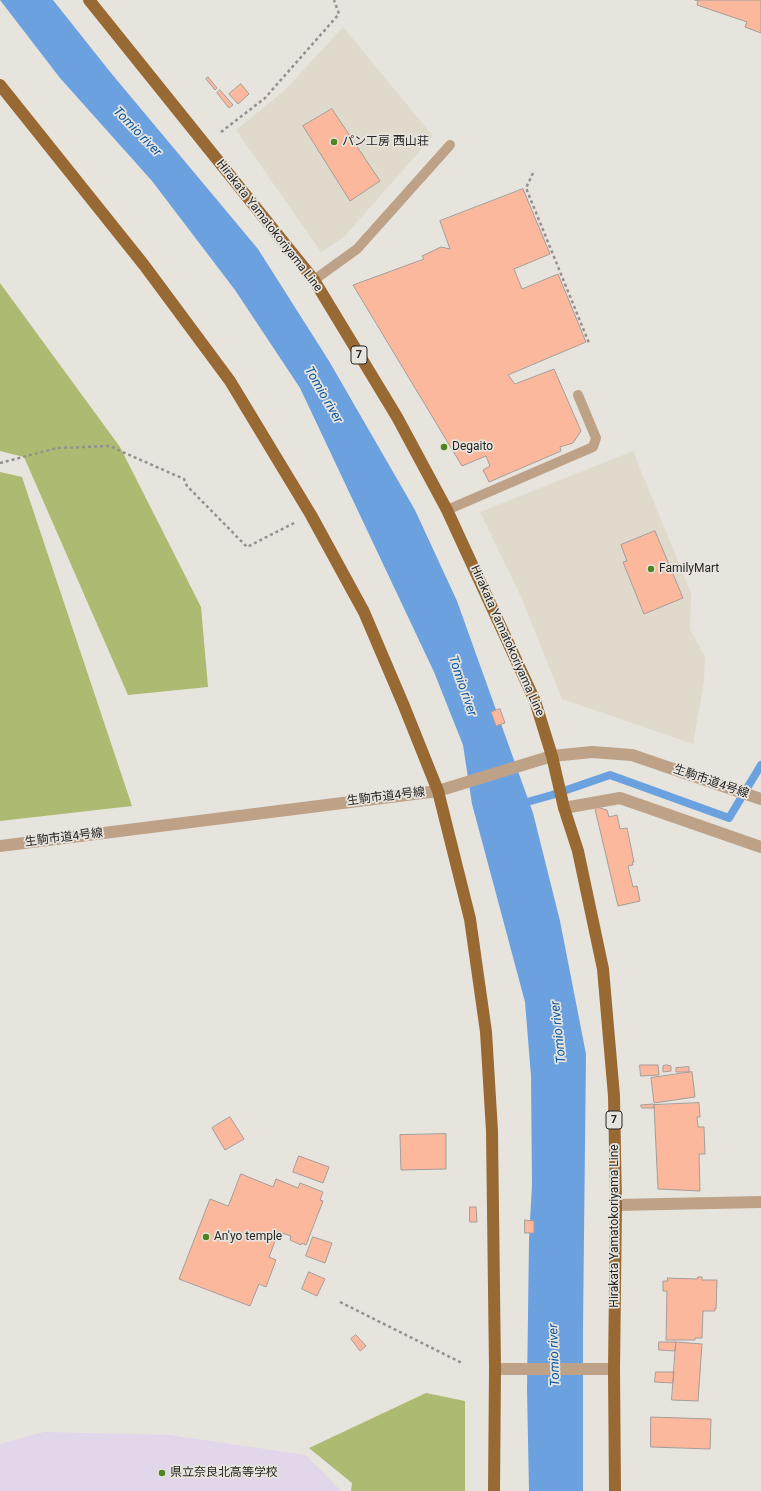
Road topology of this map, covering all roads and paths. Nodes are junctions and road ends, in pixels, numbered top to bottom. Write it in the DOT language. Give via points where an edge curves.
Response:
graph roads {
  1 [pos="89,0"];
  2 [pos="334,0"];
  3 [pos="0,85"];
  4 [pos="205,144"];
  5 [pos="450,145"];
  6 [pos="534,173"];
  7 [pos="314,280"];
  8 [pos="589,343"];
  9 [pos="578,395"];
  10 [pos="0,463"];
  11 [pos="447,510"];
  12 [pos="311,515"];
  13 [pos="552,756"];
  14 [pos="438,791"];
  15 [pos="761,799"];
  16 [pos="564,808"];
  17 [pos="0,846"];
  18 [pos="761,847"];
  19 [pos="761,1202"];
  20 [pos="616,1205"];
  21 [pos="340,1302"];
  22 [pos="462,1362"];
  23 [pos="495,1369"];
  24 [pos="614,1369"];
  25 [pos="494,1491"];
  26 [pos="615,1491"];
  1 -- 4 [label="main road, Hirakata Yamatokoriyama Line / 7"];
  2 -- 4 [label="path" via="340,14 265,98"];
  3 -- 12 [label="main road" via="144,265 230,381"];
  4 -- 7 [label="main road, Hirakata Yamatokoriyama Line / 7"];
  5 -- 7 [label="lane" via="357,250"];
  6 -- 8 [label="path" via="526,188"];
  7 -- 11 [label="main road, Hirakata Yamatokoriyama Line / 7" via="397,417"];
  9 -- 11 [label="lane" via="596,438 593,447"];
  10 -- 12 [label="path" via="57,448 109,446 184,479 187,486 248,547"];
  11 -- 13 [label="main road, Hirakata Yamatokoriyama Line / 7" via="535,701"];
  12 -- 14 [label="main road" via="364,612"];
  13 -- 14 [label="street, 生駒市道4号線"];
  13 -- 15 [label="street, 生駒市道4号線" via="598,752 632,755"];
  13 -- 16 [label="main road, Hirakata Yamatokoriyama Line / 7"];
  14 -- 17 [label="street, 生駒市道4号線"];
  14 -- 23 [label="main road" via="470,919 486,1032 492,1131"];
  16 -- 18 [label="street" via="620,798"];
  16 -- 20 [label="main road, Hirakata Yamatokoriyama Line / 7" via="578,851 603,969 614,1096"];
  19 -- 20 [label="street"];
  20 -- 24 [label="main road, Hirakata Yamatokoriyama Line / 7"];
  21 -- 22 [label="path"];
  23 -- 24 [label="street"];
  23 -- 25 [label="main road"];
  24 -- 26 [label="main road, Hirakata Yamatokoriyama Line / 7"];
}
